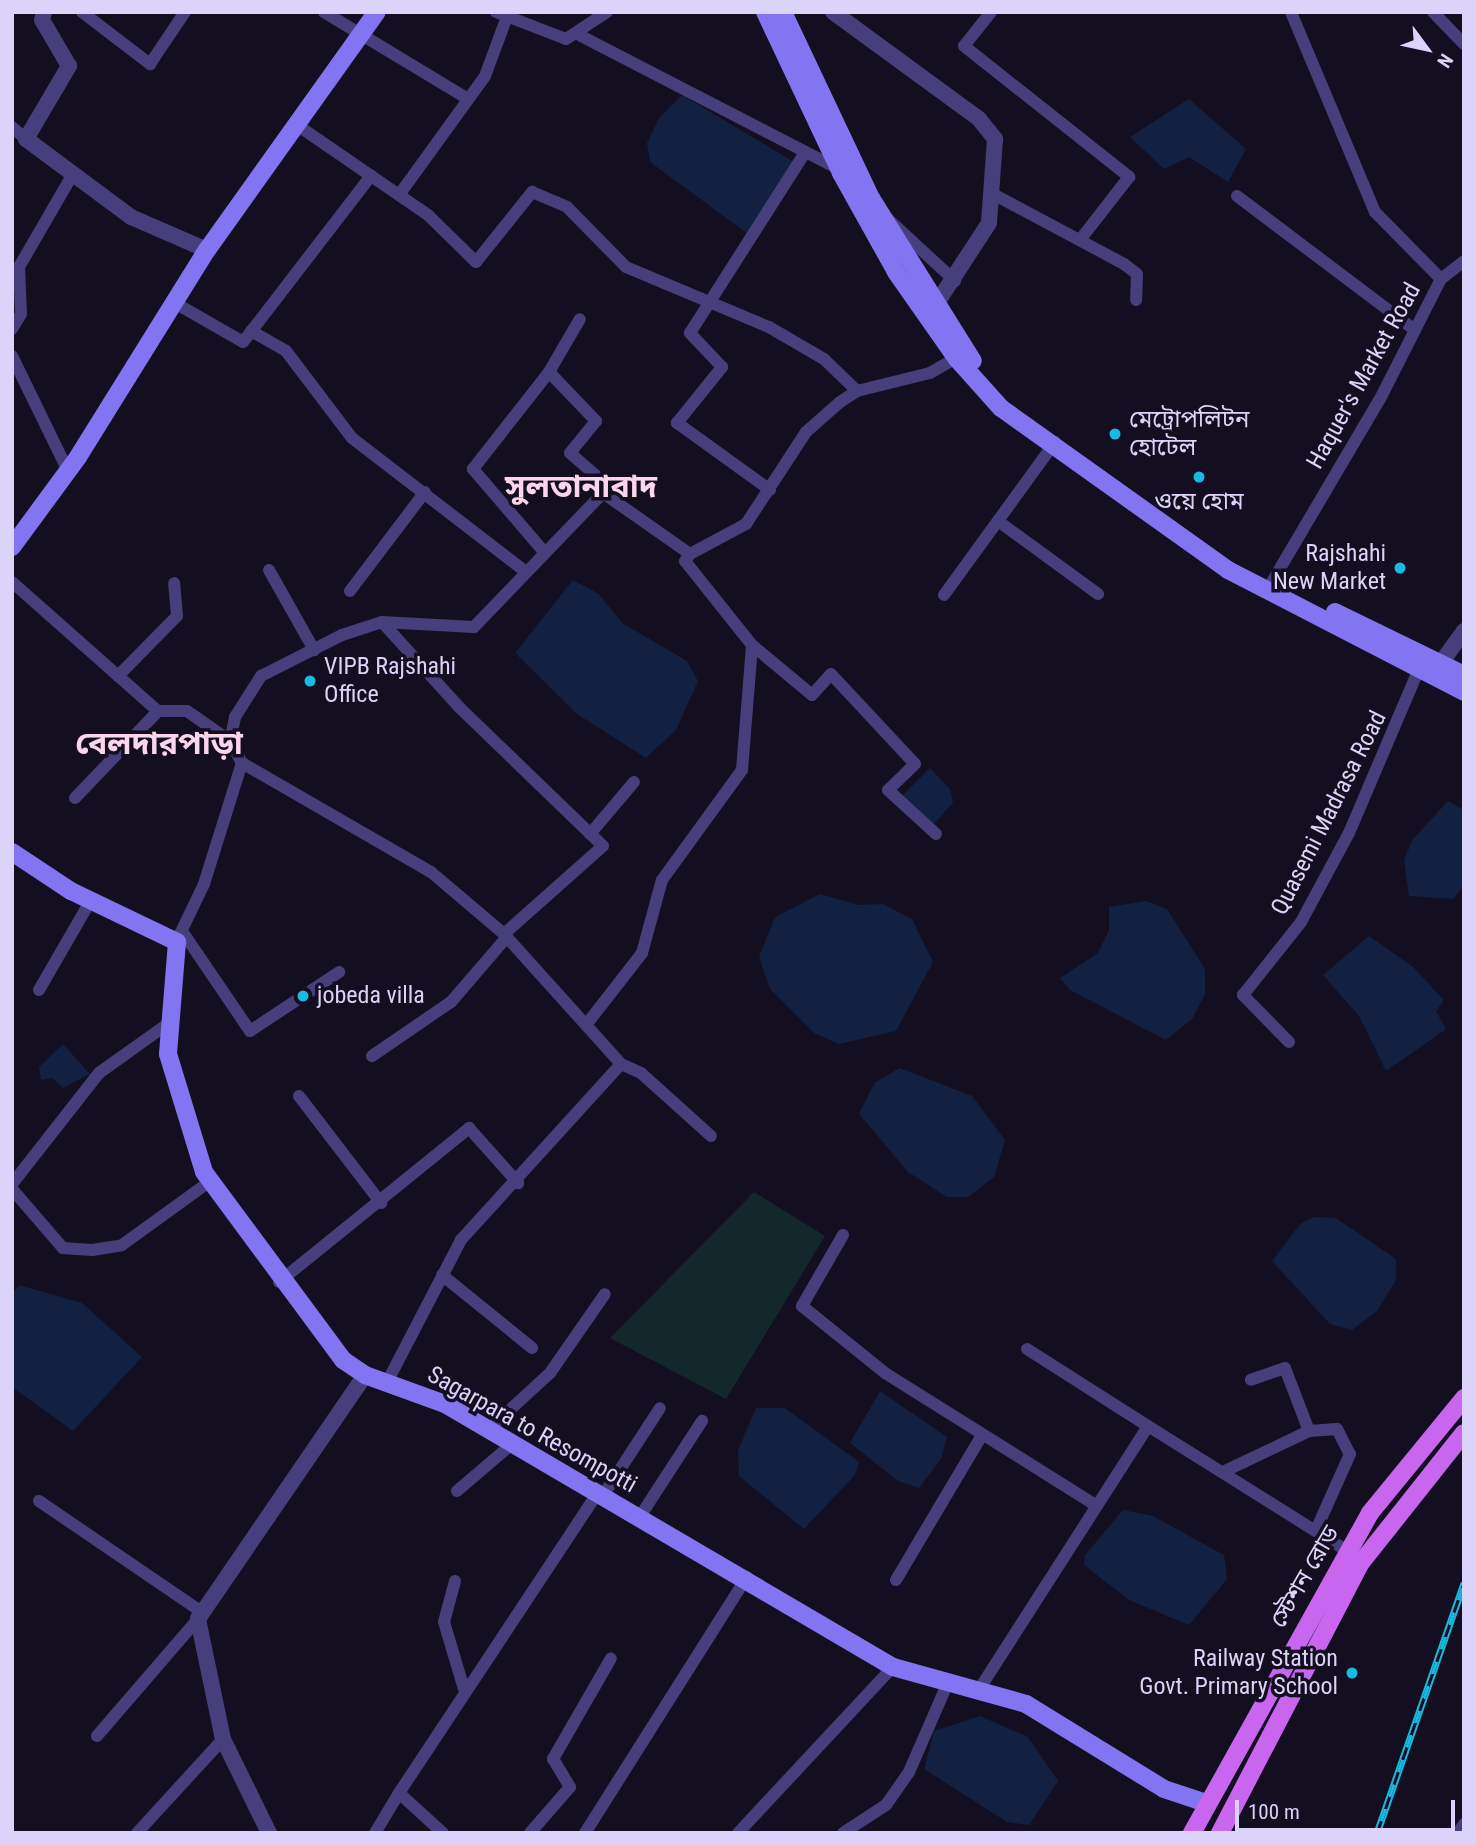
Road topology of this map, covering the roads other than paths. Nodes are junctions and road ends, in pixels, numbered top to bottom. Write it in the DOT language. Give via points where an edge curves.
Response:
graph roads {
  1 [pos="44,12"];
  2 [pos="82,12"];
  3 [pos="185,12"];
  4 [pos="324,12"];
  5 [pos="377,12"];
  6 [pos="607,12"];
  7 [pos="765,12"];
  8 [pos="783,12"];
  9 [pos="833,12"];
  10 [pos="991,12"];
  11 [pos="1291,12"];
  12 [pos="1433,12"];
  13 [pos="501,15"];
  14 [pos="361,35"];
  15 [pos="581,36"];
  16 [pos="1464,44"];
  17 [pos="467,99"];
  18 [pos="297,125"];
  19 [pos="12,127"];
  20 [pos="19,143"];
  21 [pos="804,154"];
  22 [pos="849,171"];
  23 [pos="73,174"];
  24 [pos="371,176"];
  25 [pos="993,194"];
  26 [pos="399,195"];
  27 [pos="1237,195"];
  28 [pos="886,217"];
  29 [pos="1080,240"];
  30 [pos="207,250"];
  31 [pos="1464,261"];
  32 [pos="16,263"];
  33 [pos="1441,279"];
  34 [pos="955,281"];
  35 [pos="716,300"];
  36 [pos="1136,300"];
  37 [pos="175,303"];
  38 [pos="933,311"];
  39 [pos="580,319"];
  40 [pos="12,329"];
  41 [pos="1415,330"];
  42 [pos="251,331"];
  43 [pos="961,355"];
  44 [pos="12,356"];
  45 [pos="549,372"];
  46 [pos="857,391"];
  47 [pos="1053,445"];
  48 [pos="68,471"];
  49 [pos="770,490"];
  50 [pos="425,492"];
  51 [pos="603,493"];
  52 [pos="998,521"];
  53 [pos="12,547"];
  54 [pos="545,553"];
  55 [pos="690,554"];
  56 [pos="269,570"];
  57 [pos="526,571"];
  58 [pos="12,582"];
  59 [pos="1272,582"];
  60 [pos="174,583"];
  61 [pos="350,591"];
  62 [pos="1098,594"];
  63 [pos="944,595"];
  64 [pos="382,622"];
  65 [pos="1464,631"];
  66 [pos="752,645"];
  67 [pos="314,650"];
  68 [pos="1429,665"];
  69 [pos="1464,675"];
  70 [pos="118,676"];
  71 [pos="1464,692"];
  72 [pos="158,711"];
  73 [pos="230,741"];
  74 [pos="242,763"];
  75 [pos="634,782"];
  76 [pos="75,799"];
  77 [pos="590,834"];
  78 [pos="936,834"];
  79 [pos="12,852"];
  80 [pos="91,900"];
  81 [pos="179,936"];
  82 [pos="506,936"];
  83 [pos="339,972"];
  84 [pos="39,990"];
  85 [pos="166,1025"];
  86 [pos="586,1026"];
  87 [pos="1289,1042"];
  88 [pos="372,1056"];
  89 [pos="621,1064"];
  90 [pos="299,1096"];
  91 [pos="711,1136"];
  92 [pos="209,1182"];
  93 [pos="518,1183"];
  94 [pos="12,1186"];
  95 [pos="380,1203"];
  96 [pos="843,1235"];
  97 [pos="442,1275"];
  98 [pos="279,1282"];
  99 [pos="605,1294"];
  100 [pos="532,1348"];
  101 [pos="1027,1349"];
  102 [pos="365,1375"];
  103 [pos="388,1380"];
  104 [pos="1251,1380"];
  105 [pos="1464,1398"];
  106 [pos="660,1408"];
  107 [pos="702,1421"];
  108 [pos="1148,1426"];
  109 [pos="488,1430"];
  110 [pos="1309,1431"];
  111 [pos="1464,1433"];
  112 [pos="981,1437"];
  113 [pos="512,1444"];
  114 [pos="1225,1471"];
  115 [pos="457,1492"];
  116 [pos="599,1496"];
  117 [pos="39,1502"];
  118 [pos="1097,1506"];
  119 [pos="639,1518"];
  120 [pos="1316,1530"];
  121 [pos="1349,1552"];
  122 [pos="747,1577"];
  123 [pos="896,1580"];
  124 [pos="455,1581"];
  125 [pos="200,1616"];
  126 [pos="611,1658"];
  127 [pos="893,1667"];
  128 [pos="949,1680"];
  129 [pos="980,1688"];
  130 [pos="464,1689"];
  131 [pos="97,1736"];
  132 [pos="223,1739"];
  133 [pos="399,1793"];
  134 [pos="1206,1803"];
  135 [pos="1464,1824"];
  136 [pos="137,1833"];
  137 [pos="269,1833"];
  138 [pos="375,1833"];
  139 [pos="443,1833"];
  140 [pos="530,1833"];
  141 [pos="585,1833"];
  142 [pos="738,1833"];
  143 [pos="843,1833"];
  144 [pos="1192,1833"];
  145 [pos="1220,1833"];
  146 [pos="1458,1833"];
  1 -- 20 [label="street" via="42,20 69,66"];
  2 -- 3 [label="street" via="150,64"];
  4 -- 14 [label="street"];
  5 -- 14 [label="main road"];
  6 -- 15 [label="street"];
  7 -- 22 [label="main road"];
  8 -- 22 [label="main road"];
  9 -- 25 [label="street" via="979,119 995,139"];
  10 -- 29 [label="street" via="964,47 1129,177"];
  11 -- 33 [label="street, Haquer's Market Road" via="1375,212"];
  12 -- 16 [label="street"];
  13 -- 15 [label="street" via="566,39"];
  13 -- 17 [label="street" via="485,76"];
  14 -- 17 [label="street"];
  14 -- 18 [label="main road"];
  15 -- 21 [label="street"];
  17 -- 26 [label="street"];
  18 -- 24 [label="street"];
  18 -- 30 [label="main road"];
  19 -- 20 [label="street"];
  20 -- 23 [label="street"];
  21 -- 22 [label="street"];
  21 -- 35 [label="street"];
  22 -- 28 [label="main road"];
  22 -- 38 [label="main road"];
  23 -- 30 [label="street" via="131,217"];
  23 -- 32 [label="street"];
  24 -- 26 [label="street"];
  24 -- 42 [label="street"];
  25 -- 29 [label="street"];
  25 -- 34 [label="street" via="989,222"];
  26 -- 35 [label="street" via="477,262 532,192 568,207 626,267"];
  27 -- 41 [label="street"];
  28 -- 34 [label="street"];
  28 -- 38 [label="main road"];
  29 -- 36 [label="street" via="1137,274"];
  30 -- 37 [label="main road"];
  31 -- 33 [label="street"];
  32 -- 40 [label="street" via="21,314"];
  33 -- 41 [label="street, Haquer's Market Road"];
  34 -- 38 [label="street"];
  35 -- 46 [label="street" via="824,359"];
  35 -- 49 [label="street" via="690,333 722,367 677,423"];
  37 -- 42 [label="street" via="243,342"];
  37 -- 48 [label="main road"];
  38 -- 43 [label="main road"];
  39 -- 45 [label="street"];
  41 -- 59 [label="street, Haquer's Market Road"];
  42 -- 50 [label="street" via="286,351 352,438"];
  43 -- 46 [label="street"];
  43 -- 47 [label="main road"];
  44 -- 48 [label="street"];
  45 -- 51 [label="street" via="596,421 570,453 600,479"];
  45 -- 54 [label="street" via="473,469"];
  46 -- 49 [label="street" via="806,432"];
  47 -- 52 [label="street"];
  47 -- 59 [label="main road" via="1230,562"];
  47 -- 68 [label="main road" via="1228,570"];
  48 -- 53 [label="main road"];
  49 -- 55 [label="street" via="746,524"];
  50 -- 57 [label="street"];
  50 -- 61 [label="street"];
  51 -- 54 [label="street"];
  51 -- 55 [label="street"];
  52 -- 62 [label="street"];
  52 -- 63 [label="street"];
  54 -- 57 [label="street"];
  55 -- 66 [label="street" via="685,561"];
  56 -- 67 [label="street"];
  57 -- 64 [label="street" via="474,627"];
  58 -- 70 [label="street"];
  59 -- 68 [label="main road"];
  60 -- 70 [label="street" via="177,616"];
  64 -- 67 [label="street"];
  64 -- 77 [label="street"];
  65 -- 68 [label="street"];
  66 -- 78 [label="street" via="812,695 831,674 915,764 888,790"];
  66 -- 86 [label="street" via="743,771 662,880 642,953"];
  67 -- 73 [label="street" via="261,676 234,717"];
  68 -- 69 [label="main road"];
  68 -- 71 [label="main road"];
  68 -- 87 [label="street, Quasemi Madrasa Road" via="1301,922 1243,995"];
  70 -- 72 [label="street"];
  72 -- 73 [label="street" via="187,711"];
  72 -- 76 [label="street"];
  73 -- 74 [label="street"];
  74 -- 81 [label="street"];
  74 -- 82 [label="street" via="431,872"];
  75 -- 77 [label="street"];
  77 -- 82 [label="street" via="603,846"];
  79 -- 80 [label="main road"];
  80 -- 81 [label="main road"];
  80 -- 84 [label="street"];
  81 -- 83 [label="street" via="250,1031"];
  81 -- 85 [label="main road, Sagarpara to Resompotti"];
  82 -- 86 [label="street"];
  82 -- 88 [label="street" via="451,1002"];
  85 -- 92 [label="main road, Sagarpara to Resompotti" via="168,1054"];
  85 -- 94 [label="street" via="99,1073"];
  86 -- 89 [label="street"];
  89 -- 91 [label="street" via="641,1073"];
  89 -- 93 [label="street"];
  90 -- 95 [label="street"];
  92 -- 94 [label="street" via="122,1245 92,1250 63,1248"];
  92 -- 98 [label="main road, Sagarpara to Resompotti"];
  93 -- 95 [label="street" via="469,1128"];
  93 -- 97 [label="street" via="461,1240"];
  95 -- 98 [label="street"];
  96 -- 112 [label="street" via="802,1306 885,1373"];
  97 -- 100 [label="street"];
  97 -- 103 [label="street"];
  98 -- 102 [label="main road, Sagarpara to Resompotti" via="342,1360"];
  99 -- 109 [label="street" via="550,1373"];
  101 -- 108 [label="street"];
  102 -- 103 [label="main road, Sagarpara to Resompotti"];
  102 -- 125 [label="street"];
  103 -- 109 [label="main road, Sagarpara to Resompotti"];
  104 -- 110 [label="street" via="1284,1368"];
  105 -- 121 [label="main road, স্টেশন রোড" via="1370,1513"];
  106 -- 116 [label="street"];
  107 -- 119 [label="street"];
  108 -- 114 [label="street"];
  108 -- 118 [label="street"];
  109 -- 113 [label="main road, Sagarpara to Resompotti"];
  110 -- 114 [label="street"];
  110 -- 120 [label="street" via="1337,1429 1350,1454"];
  111 -- 145 [label="main road, স্টেশন রোড" via="1360,1564"];
  112 -- 118 [label="street"];
  112 -- 123 [label="street"];
  113 -- 115 [label="street"];
  113 -- 116 [label="main road, Sagarpara to Resompotti"];
  114 -- 120 [label="street"];
  116 -- 119 [label="main road, Sagarpara to Resompotti"];
  116 -- 130 [label="street"];
  117 -- 125 [label="street"];
  118 -- 129 [label="street"];
  119 -- 122 [label="main road, Sagarpara to Resompotti"];
  120 -- 121 [label="street"];
  121 -- 134 [label="main road, স্টেশন রোড"];
  122 -- 127 [label="main road, Sagarpara to Resompotti"];
  122 -- 141 [label="street"];
  124 -- 130 [label="street" via="444,1622"];
  125 -- 131 [label="street"];
  125 -- 132 [label="street"];
  126 -- 140 [label="street" via="553,1759 570,1787"];
  127 -- 128 [label="main road, Sagarpara to Resompotti"];
  127 -- 142 [label="street"];
  128 -- 129 [label="main road, Sagarpara to Resompotti"];
  128 -- 143 [label="street" via="909,1772 887,1805"];
  129 -- 134 [label="main road, Sagarpara to Resompotti" via="1026,1704 1164,1789"];
  130 -- 133 [label="street"];
  132 -- 136 [label="street"];
  132 -- 137 [label="street"];
  133 -- 138 [label="street"];
  133 -- 139 [label="street"];
  134 -- 144 [label="main road, স্টেশন রোড"];
  135 -- 146 [label="street"];
}
